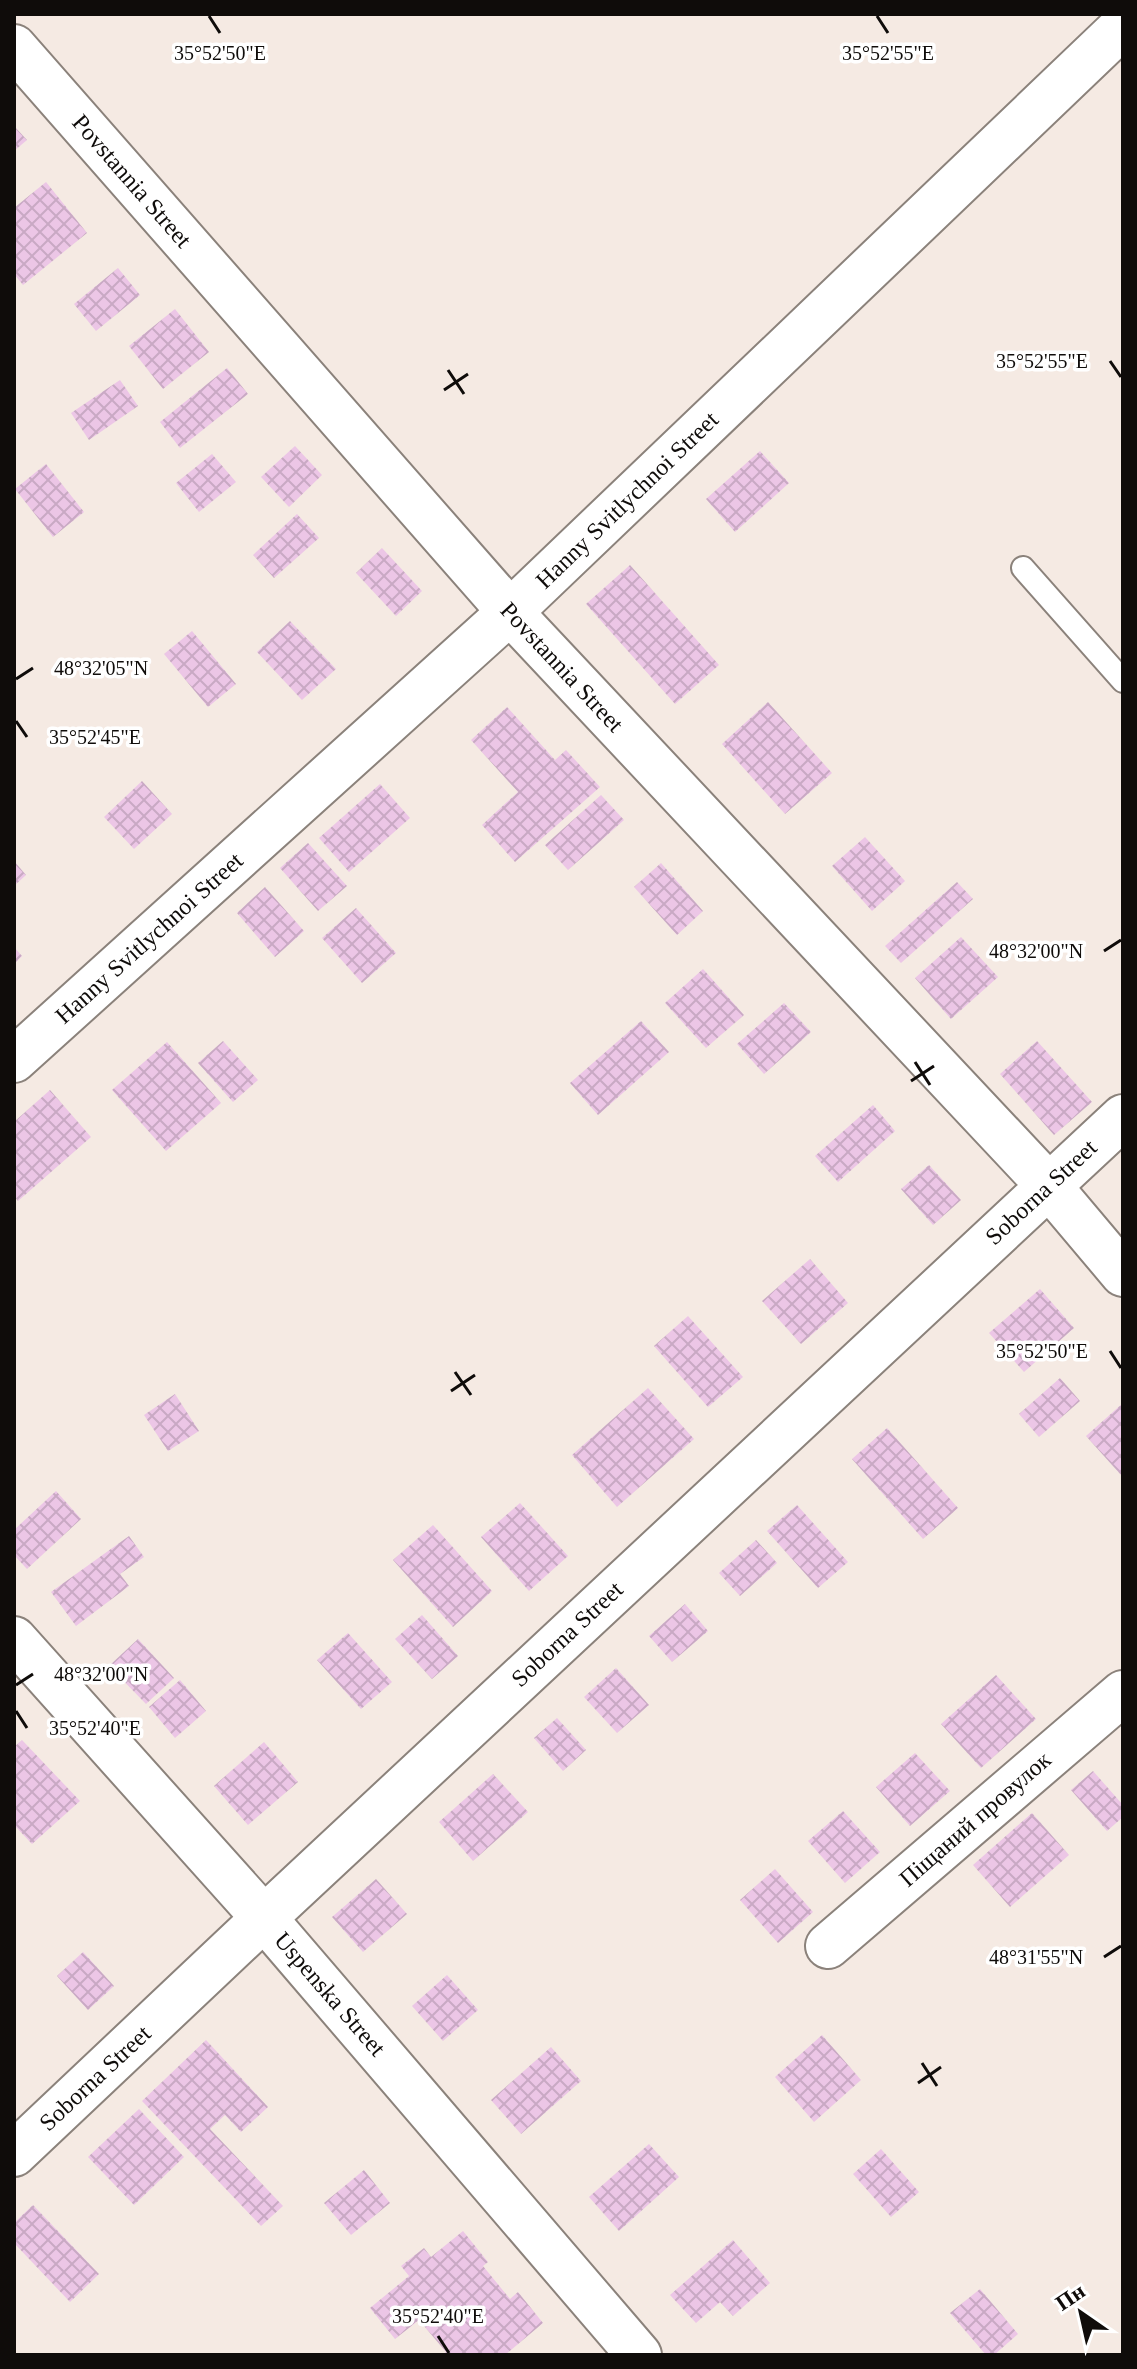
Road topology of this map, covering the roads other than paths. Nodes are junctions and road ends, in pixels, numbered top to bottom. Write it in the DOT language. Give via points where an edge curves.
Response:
graph roads {
  1 [pos="1123,26"];
  2 [pos="14,47"];
  3 [pos="1023,568"];
  4 [pos="510,612"];
  5 [pos="1123,681"];
  6 [pos="14,1060"];
  7 [pos="1123,1117"];
  8 [pos="1048,1185"];
  9 [pos="1123,1274"];
  10 [pos="14,1639"];
  11 [pos="1123,1693"];
  12 [pos="264,1918"];
  13 [pos="828,1946"];
  14 [pos="14,2154"];
  15 [pos="639,2355"];
  1 -- 4 [label="street, Hanny Svitlychnoi Street"];
  2 -- 4 [label="street, Povstannia Street"];
  3 -- 5 [label="lane"];
  4 -- 6 [label="street, Hanny Svitlychnoi Street"];
  4 -- 8 [label="street, Povstannia Street"];
  7 -- 8 [label="street, Soborna Street"];
  8 -- 9 [label="street, Povstannia Street"];
  8 -- 12 [label="street, Soborna Street"];
  10 -- 12 [label="street, Uspenska Street"];
  11 -- 13 [label="street, Піщаний провулок"];
  12 -- 14 [label="street, Soborna Street"];
  12 -- 15 [label="street, Uspenska Street"];
}
